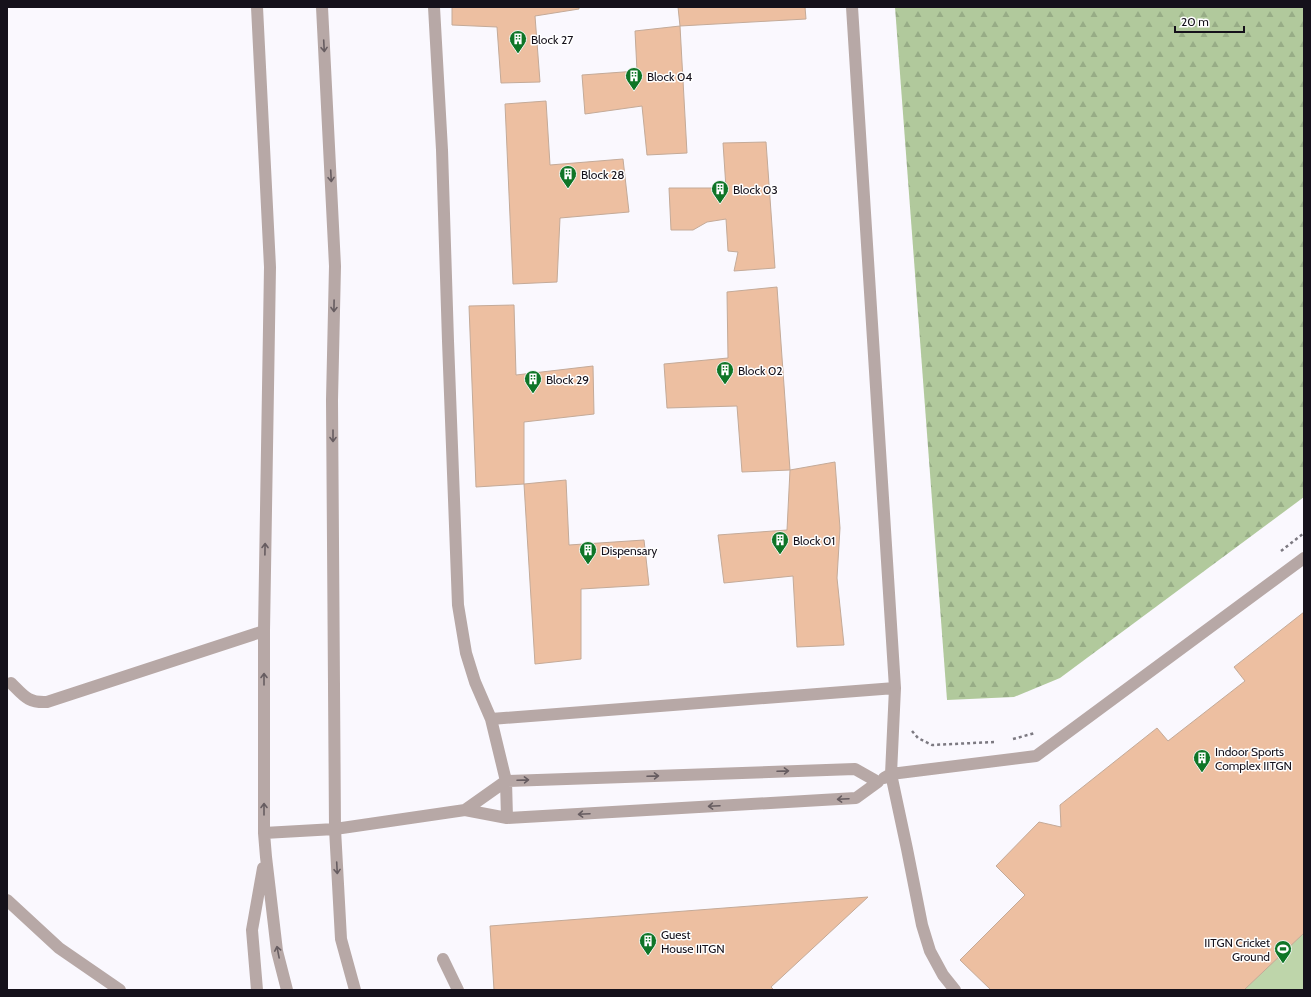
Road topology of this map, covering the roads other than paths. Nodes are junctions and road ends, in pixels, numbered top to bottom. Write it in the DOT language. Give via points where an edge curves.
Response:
graph roads {
  1 [pos="256,7"];
  2 [pos="322,7"];
  3 [pos="434,7"];
  4 [pos="852,7"];
  5 [pos="1304,558"];
  6 [pos="264,631"];
  7 [pos="11,683"];
  8 [pos="895,688"];
  9 [pos="491,719"];
  10 [pos="891,774"];
  11 [pos="506,781"];
  12 [pos="878,782"];
  13 [pos="465,810"];
  14 [pos="507,818"];
  15 [pos="335,829"];
  16 [pos="264,833"];
  17 [pos="266,857"];
  18 [pos="7,900"];
  19 [pos="443,960"];
  20 [pos="120,990"];
  21 [pos="257,990"];
  22 [pos="287,990"];
  23 [pos="355,990"];
  24 [pos="458,990"];
  25 [pos="955,990"];
  6 -- 1 [label="street, one-way" via="270,267"];
  2 -- 15 [label="street, one-way" via="335,266 332,400"];
  3 -- 9 [label="street" via="442,150 458,605 466,653"];
  4 -- 8 [label="street"];
  5 -- 10 [label="street" via="1036,756"];
  6 -- 7 [label="street" via="47,702 25,698"];
  16 -- 6 [label="street, one-way"];
  8 -- 9 [label="street"];
  8 -- 10 [label="street"];
  9 -- 11 [label="street"];
  10 -- 12 [label="street"];
  10 -- 25 [label="street" via="922,925 930,951"];
  11 -- 12 [label="street, one-way" via="855,769"];
  11 -- 13 [label="street"];
  11 -- 14 [label="street"];
  12 -- 14 [label="street, one-way" via="856,798"];
  13 -- 14 [label="street"];
  13 -- 15 [label="street"];
  15 -- 16 [label="street"];
  15 -- 23 [label="street, one-way" via="341,939"];
  16 -- 17 [label="street"];
  17 -- 21 [label="street" via="252,930"];
  22 -- 17 [label="street, one-way" via="277,951"];
  18 -- 20 [label="street" via="59,948"];
  19 -- 24 [label="street"];
}
